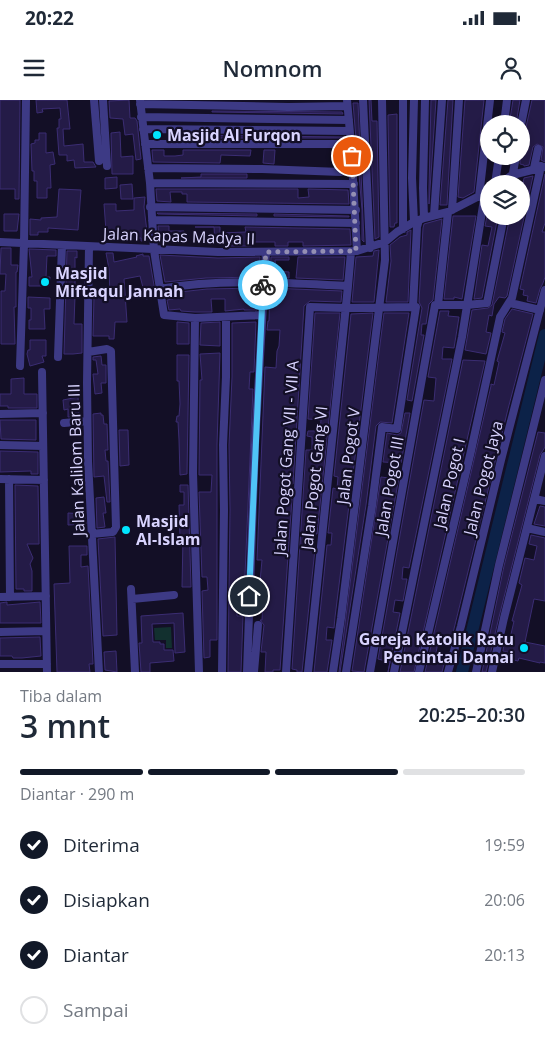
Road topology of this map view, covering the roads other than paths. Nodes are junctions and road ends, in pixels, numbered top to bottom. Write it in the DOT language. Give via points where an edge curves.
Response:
graph roads {
  1 [pos="26,100"];
  2 [pos="94,100"];
  3 [pos="103,100"];
  4 [pos="363,100"];
  5 [pos="382,100"];
  6 [pos="402,100"];
  7 [pos="414,100"];
  8 [pos="425,100"];
  9 [pos="442,100"];
  10 [pos="459,100"];
  11 [pos="490,100"];
  12 [pos="507,100"];
  13 [pos="526,100"];
  14 [pos="140,102"];
  15 [pos="347,103"];
  16 [pos="505,115"];
  17 [pos="523,115"];
  18 [pos="141,117"];
  19 [pos="349,120"];
  20 [pos="100,123"];
  21 [pos="143,129"];
  22 [pos="349,131"];
  23 [pos="145,144"];
  24 [pos="352,144"];
  25 [pos="538,150"];
  26 [pos="98,161"];
  27 [pos="107,166"];
  28 [pos="540,167"];
  29 [pos="148,168"];
  30 [pos="352,169"];
  31 [pos="485,175"];
  32 [pos="522,175"];
  33 [pos="150,183"];
  34 [pos="354,184"];
  35 [pos="480,195"];
  36 [pos="150,206"];
  37 [pos="356,210"];
  38 [pos="450,211"];
  39 [pos="434,215"];
  40 [pos="480,219"];
  41 [pos="152,220"];
  42 [pos="419,220"];
  43 [pos="356,223"];
  44 [pos="502,225"];
  45 [pos="403,229"];
  46 [pos="0,242"];
  47 [pos="385,242"];
  48 [pos="24,244"];
  49 [pos="62,245"];
  50 [pos="370,245"];
  51 [pos="88,247"];
  52 [pos="154,250"];
  53 [pos="354,251"];
  54 [pos="266,252"];
  55 [pos="263,282"];
  56 [pos="348,286"];
  57 [pos="159,289"];
  58 [pos="545,290"];
  59 [pos="510,303"];
  60 [pos="436,305"];
  61 [pos="467,305"];
  62 [pos="380,307"];
  63 [pos="413,307"];
  64 [pos="346,308"];
  65 [pos="540,310"];
  66 [pos="262,315"];
  67 [pos="226,317"];
  68 [pos="195,318"];
  69 [pos="88,352"];
  70 [pos="58,357"];
  71 [pos="20,366"];
  72 [pos="42,372"];
  73 [pos="545,380"];
  74 [pos="43,413"];
  75 [pos="0,414"];
  76 [pos="87,421"];
  77 [pos="64,423"];
  78 [pos="0,445"];
  79 [pos="43,446"];
  80 [pos="545,456"];
  81 [pos="0,479"];
  82 [pos="9,479"];
  83 [pos="44,480"];
  84 [pos="535,499"];
  85 [pos="545,501"];
  86 [pos="527,528"];
  87 [pos="545,532"];
  88 [pos="91,534"];
  89 [pos="131,589"];
  90 [pos="174,595"];
  91 [pos="46,596"];
  92 [pos="0,597"];
  93 [pos="10,597"];
  94 [pos="132,599"];
  95 [pos="258,625"];
  96 [pos="46,631"];
  97 [pos="0,632"];
  98 [pos="0,664"];
  99 [pos="47,668"];
  100 [pos="99,672"];
  101 [pos="135,672"];
  102 [pos="199,672"];
  103 [pos="222,672"];
  104 [pos="246,672"];
  105 [pos="254,672"];
  106 [pos="286,672"];
  107 [pos="308,672"];
  108 [pos="333,672"];
  109 [pos="346,672"];
  110 [pos="370,672"];
  111 [pos="394,672"];
  112 [pos="419,672"];
  113 [pos="448,672"];
  114 [pos="476,672"];
  115 [pos="492,672"];
  1 -- 48 [label="street"];
  2 -- 20 [label="street"];
  3 -- 20 [label="street"];
  4 -- 50 [label="street"];
  5 -- 47 [label="street, Jalan Pogot V"];
  6 -- 45 [label="street"];
  7 -- 42 [label="street" via="412,178"];
  8 -- 42 [label="street"];
  9 -- 39 [label="street"];
  10 -- 38 [label="street, Jalan Pogot III"];
  11 -- 31 [label="street"];
  12 -- 16 [label="street"];
  13 -- 17 [label="street"];
  14 -- 15 [label="street" via="288,107"];
  14 -- 18 [label="street"];
  15 -- 19 [label="street, Jalan Pogot Gang VI"];
  18 -- 19 [label="street"];
  18 -- 21 [label="street"];
  19 -- 22 [label="street, Jalan Pogot Gang VI"];
  20 -- 26 [label="street"];
  20 -- 27 [label="street"];
  21 -- 22 [label="street"];
  21 -- 23 [label="street"];
  22 -- 24 [label="street, Jalan Pogot Gang VI"];
  23 -- 24 [label="street"];
  23 -- 29 [label="street"];
  24 -- 30 [label="street, Jalan Pogot Gang VI"];
  25 -- 28 [label="street, Jalan Pogot I"];
  28 -- 32 [label="street"];
  28 -- 59 [label="street, Jalan Pogot I"];
  29 -- 30 [label="street" via="341,172"];
  29 -- 33 [label="street"];
  30 -- 34 [label="street, Jalan Pogot Gang VI"];
  33 -- 34 [label="street"];
  33 -- 36 [label="street"];
  34 -- 37 [label="street, Jalan Pogot Gang VI"];
  35 -- 38 [label="street, Jalan Kapas Madya II"];
  36 -- 37 [label="street"];
  36 -- 41 [label="street"];
  37 -- 43 [label="street, Jalan Pogot Gang VI"];
  38 -- 39 [label="street, Jalan Kapas Madya II"];
  38 -- 60 [label="street, Jalan Pogot III"];
  39 -- 42 [label="street, Jalan Kapas Madya II"];
  40 -- 61 [label="street"];
  41 -- 43 [label="street"];
  41 -- 52 [label="street"];
  42 -- 45 [label="street, Jalan Kapas Madya II"];
  42 -- 63 [label="street"];
  43 -- 53 [label="street, Jalan Pogot Gang VI"];
  44 -- 61 [label="street" via="486,303"];
  45 -- 47 [label="street, Jalan Kapas Madya II"];
  46 -- 48 [label="street, Jalan Kapas Madya II"];
  47 -- 50 [label="street, Jalan Kapas Madya II"];
  47 -- 62 [label="street, Jalan Pogot V"];
  48 -- 49 [label="street, Jalan Kapas Madya II"];
  48 -- 71 [label="street"];
  49 -- 51 [label="street, Jalan Kapas Madya II"];
  49 -- 70 [label="street"];
  50 -- 53 [label="street, Jalan Kapas Madya II"];
  51 -- 52 [label="street, Jalan Kapas Madya II"];
  51 -- 69 [label="street, Jalan Kalilom Baru III"];
  52 -- 54 [label="street, Jalan Kapas Madya II"];
  52 -- 57 [label="street"];
  53 -- 54 [label="street, Jalan Kapas Madya II"];
  53 -- 56 [label="street, Jalan Pogot Gang VI"];
  54 -- 55 [label="street"];
  55 -- 56 [label="street"];
  55 -- 57 [label="street" via="186,284"];
  55 -- 66 [label="street"];
  56 -- 64 [label="street, Jalan Pogot Gang VI"];
  57 -- 68 [label="street" via="164,315"];
  58 -- 65 [label="street, Jalan Pogot Jaya"];
  59 -- 65 [label="street"];
  59 -- 112 [label="street, Jalan Pogot I" via="500,318"];
  60 -- 61 [label="street"];
  60 -- 110 [label="street, Jalan Pogot III"];
  61 -- 111 [label="street"];
  62 -- 63 [label="street"];
  62 -- 64 [label="street"];
  62 -- 108 [label="street, Jalan Pogot V"];
  63 -- 109 [label="street" via="416,307 397,429 382,427 381,430"];
  64 -- 106 [label="street, Jalan Pogot Gang VII - VII A" via="311,306"];
  64 -- 107 [label="street, Jalan Pogot Gang VI"];
  65 -- 113 [label="street, Jalan Pogot Jaya"];
  66 -- 67 [label="street"];
  66 -- 104 [label="street"];
  67 -- 68 [label="street"];
  67 -- 103 [label="street"];
  68 -- 102 [label="street" via="193,474"];
  69 -- 76 [label="street, Jalan Kalilom Baru III"];
  69 -- 88 [label="street" via="111,351 116,528 110,533"];
  72 -- 74 [label="street"];
  73 -- 114 [label="street"];
  74 -- 75 [label="street"];
  74 -- 79 [label="street"];
  76 -- 77 [label="street"];
  76 -- 88 [label="street, Jalan Kalilom Baru III"];
  78 -- 79 [label="street"];
  79 -- 83 [label="street"];
  80 -- 84 [label="street"];
  81 -- 82 [label="street"];
  82 -- 83 [label="street"];
  82 -- 93 [label="street"];
  83 -- 91 [label="street"];
  84 -- 85 [label="street"];
  84 -- 86 [label="street"];
  86 -- 87 [label="street"];
  86 -- 115 [label="street"];
  88 -- 100 [label="street, Jalan Kalilom Baru III"];
  89 -- 94 [label="street"];
  90 -- 94 [label="street"];
  91 -- 93 [label="street"];
  91 -- 96 [label="street"];
  92 -- 93 [label="street"];
  94 -- 101 [label="street"];
  95 -- 105 [label="street"];
  96 -- 97 [label="street"];
  96 -- 99 [label="street"];
  98 -- 99 [label="street"];
}
